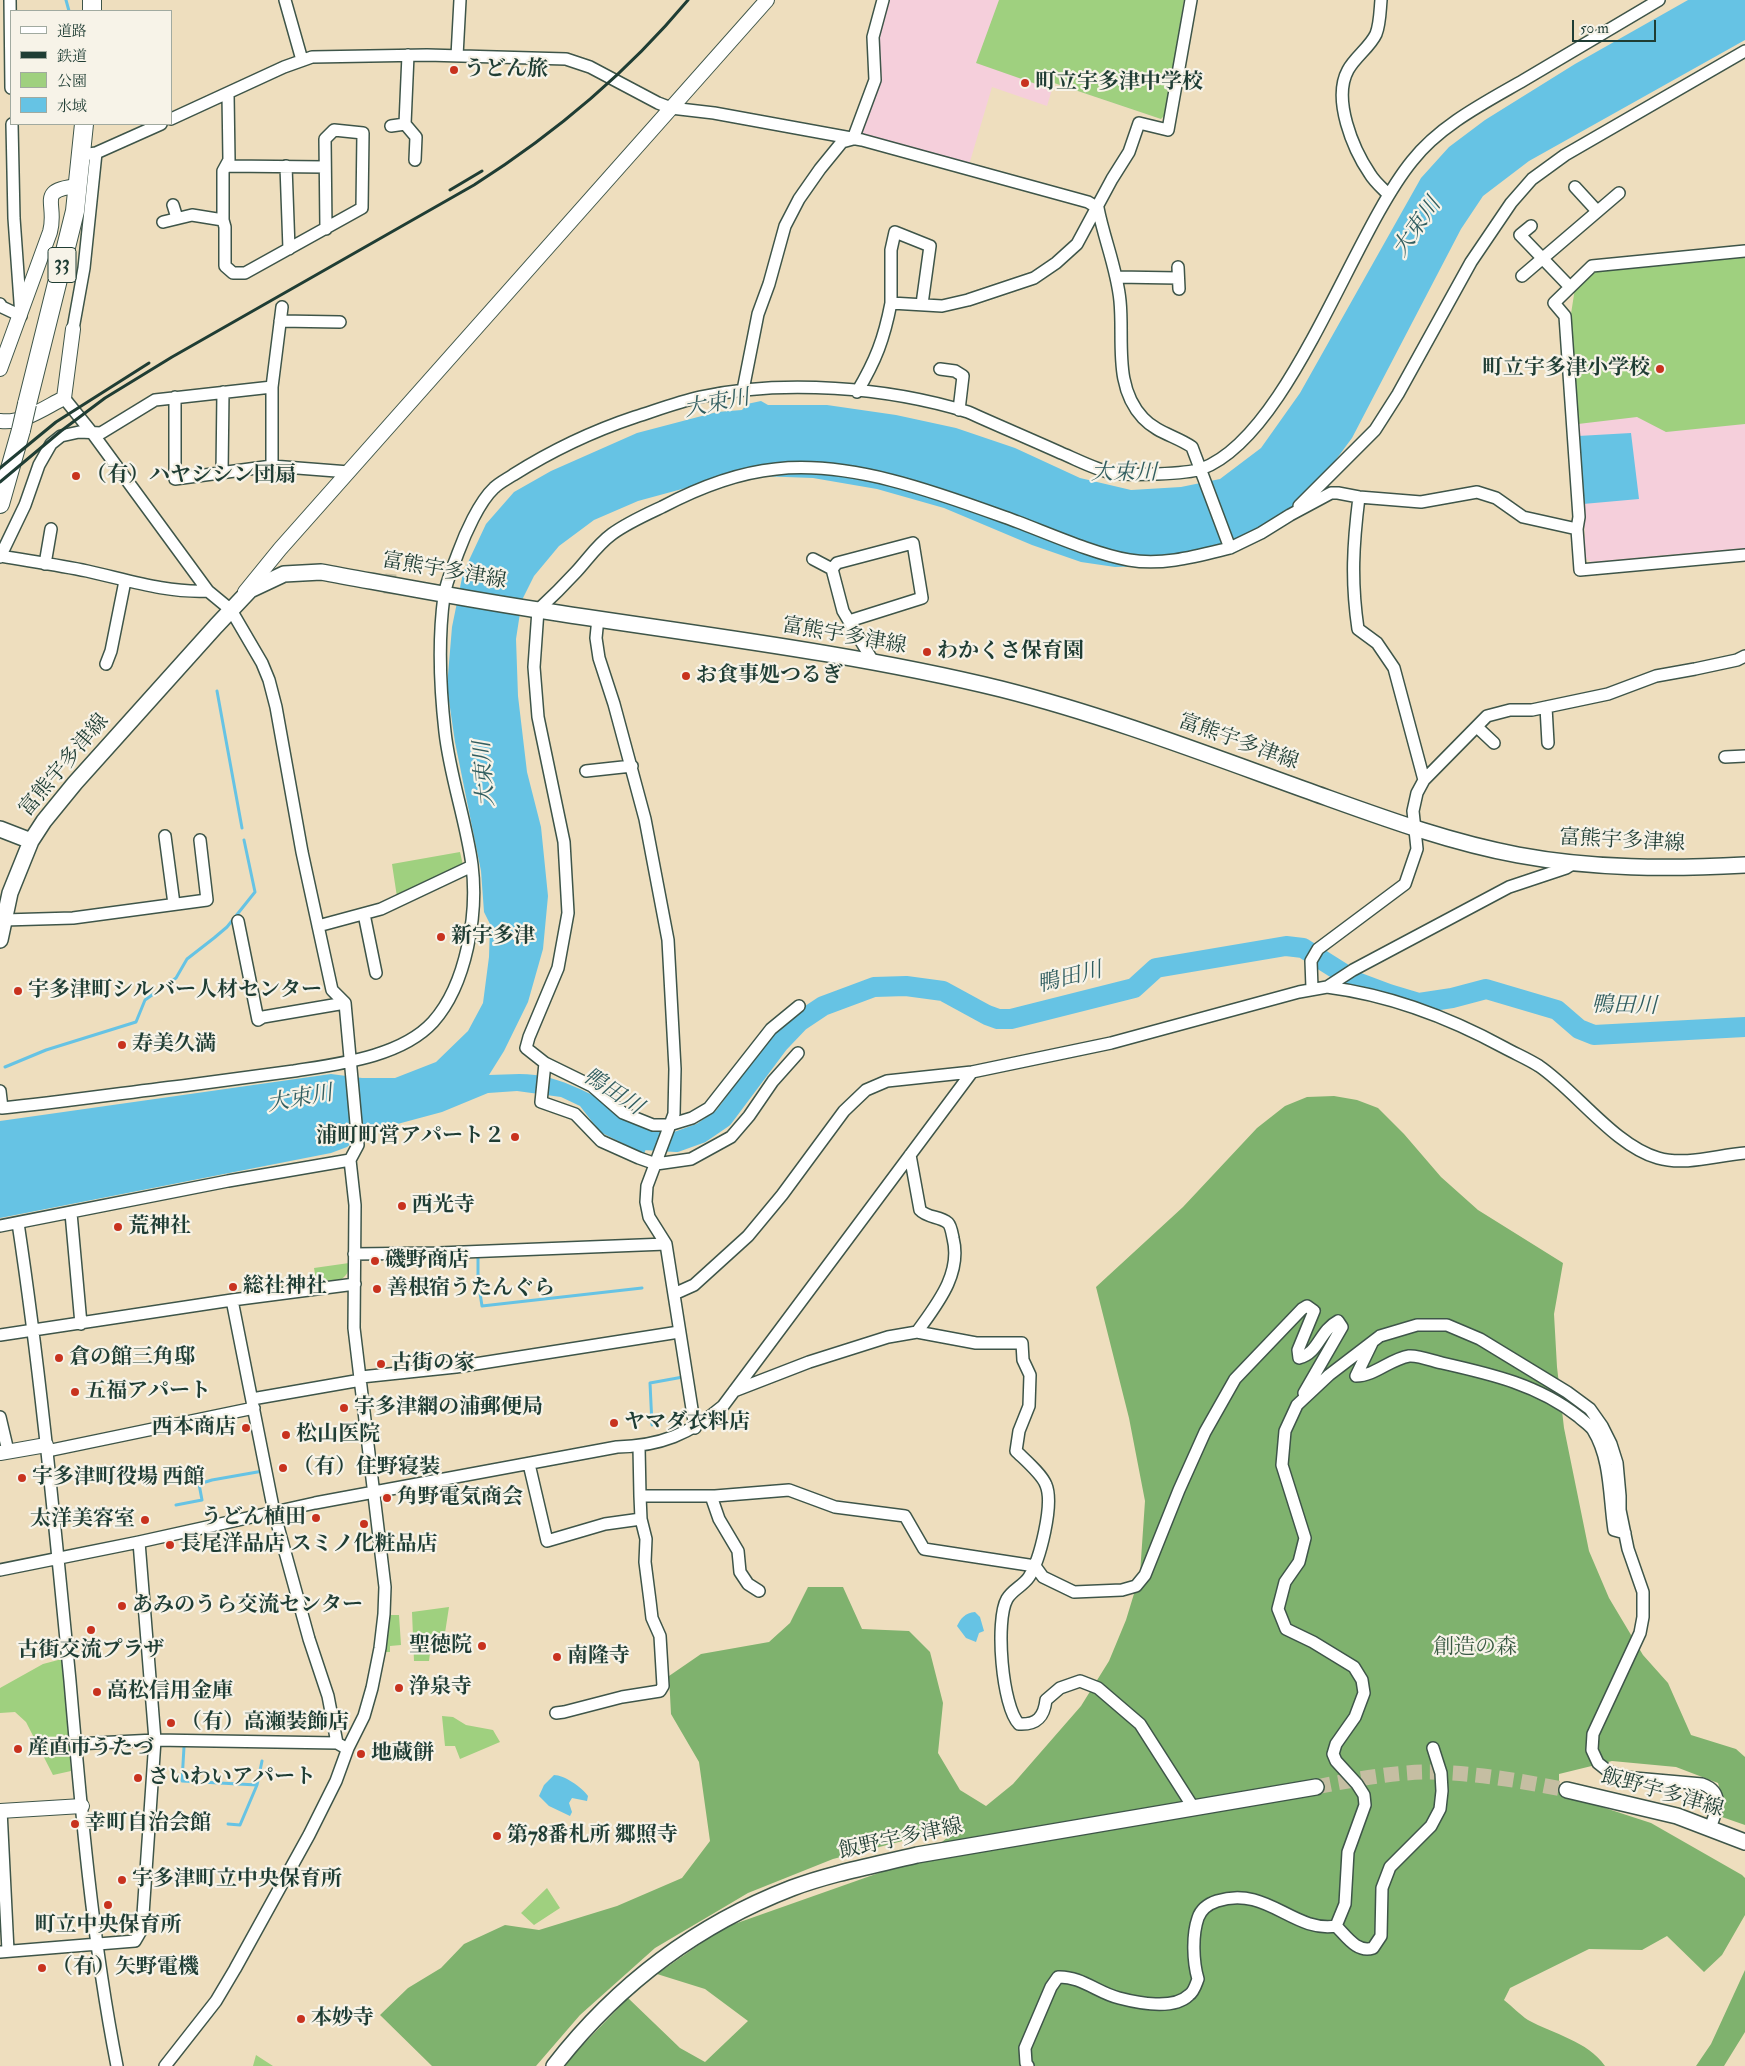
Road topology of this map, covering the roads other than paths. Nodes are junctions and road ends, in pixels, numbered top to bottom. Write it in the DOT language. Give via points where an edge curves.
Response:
graph roads {
  1 [pos="285,0"];
  2 [pos="460,0"];
  3 [pos="767,0"];
  4 [pos="883,0"];
  5 [pos="1191,0"];
  6 [pos="1381,0"];
  7 [pos="1659,0"];
  8 [pos="1745,51"];
  9 [pos="408,55"];
  10 [pos="457,56"];
  11 [pos="302,60"];
  12 [pos="228,94"];
  13 [pos="671,108"];
  14 [pos="172,119"];
  15 [pos="405,124"];
  16 [pos="12,125"];
  17 [pos="84,125"];
  18 [pos="159,125"];
  19 [pos="391,126"];
  20 [pos="853,139"];
  21 [pos="89,154"];
  22 [pos="415,160"];
  23 [pos="226,166"];
  24 [pos="286,166"];
  25 [pos="325,166"];
  26 [pos="78,186"];
  27 [pos="1575,187"];
  28 [pos="1619,193"];
  29 [pos="1388,194"];
  30 [pos="173,206"];
  31 [pos="1098,208"];
  32 [pos="1597,211"];
  33 [pos="177,218"];
  34 [pos="223,220"];
  35 [pos="163,222"];
  36 [pos="1531,226"];
  37 [pos="326,228"];
  38 [pos="289,249"];
  39 [pos="1745,251"];
  40 [pos="1542,258"];
  41 [pos="1522,276"];
  42 [pos="1116,277"];
  43 [pos="1178,278"];
  44 [pos="1570,287"];
  45 [pos="891,302"];
  46 [pos="0,304"];
  47 [pos="922,304"];
  48 [pos="282,307"];
  49 [pos="21,316"];
  50 [pos="280,320"];
  51 [pos="340,322"];
  52 [pos="73,329"];
  53 [pos="0,369"];
  54 [pos="940,369"];
  55 [pos="272,387"];
  56 [pos="743,390"];
  57 [pos="223,392"];
  58 [pos="858,392"];
  59 [pos="175,397"];
  60 [pos="64,398"];
  61 [pos="959,410"];
  62 [pos="0,421"];
  63 [pos="93,434"];
  64 [pos="272,466"];
  65 [pos="348,472"];
  66 [pos="222,473"];
  67 [pos="1201,473"];
  68 [pos="1359,497"];
  69 [pos="0,504"];
  70 [pos="1290,515"];
  71 [pos="1577,529"];
  72 [pos="51,530"];
  73 [pos="1229,547"];
  74 [pos="1745,554"];
  75 [pos="0,556"];
  76 [pos="813,559"];
  77 [pos="45,564"];
  78 [pos="832,569"];
  79 [pos="125,581"];
  80 [pos="208,591"];
  81 [pos="448,594"];
  82 [pos="230,610"];
  83 [pos="537,610"];
  84 [pos="598,618"];
  85 [pos="849,621"];
  86 [pos="1745,656"];
  87 [pos="874,663"];
  88 [pos="106,664"];
  89 [pos="1546,707"];
  90 [pos="1477,727"];
  91 [pos="1494,743"];
  92 [pos="1548,743"];
  93 [pos="1745,756"];
  94 [pos="1725,757"];
  95 [pos="632,766"];
  96 [pos="586,771"];
  97 [pos="1424,780"];
  98 [pos="0,829"];
  99 [pos="1415,829"];
  100 [pos="165,836"];
  101 [pos="200,840"];
  102 [pos="31,841"];
  103 [pos="1574,863"];
  104 [pos="1745,865"];
  105 [pos="472,866"];
  106 [pos="174,904"];
  107 [pos="364,914"];
  108 [pos="4,920"];
  109 [pos="238,921"];
  110 [pos="318,926"];
  111 [pos="0,940"];
  112 [pos="376,973"];
  113 [pos="1327,987"];
  114 [pos="1312,988"];
  115 [pos="345,1003"];
  116 [pos="798,1006"];
  117 [pos="798,1053"];
  118 [pos="349,1062"];
  119 [pos="545,1063"];
  120 [pos="972,1072"];
  121 [pos="0,1091"];
  122 [pos="670,1126"];
  123 [pos="1745,1153"];
  124 [pos="910,1155"];
  125 [pos="350,1160"];
  126 [pos="656,1164"];
  127 [pos="71,1212"];
  128 [pos="18,1223"];
  129 [pos="0,1226"];
  130 [pos="666,1244"];
  131 [pos="354,1254"];
  132 [pos="355,1284"];
  133 [pos="674,1294"];
  134 [pos="232,1300"];
  135 [pos="81,1324"];
  136 [pos="34,1330"];
  137 [pos="679,1332"];
  138 [pos="917,1332"];
  139 [pos="0,1335"];
  140 [pos="1374,1339"];
  141 [pos="361,1379"];
  142 [pos="734,1391"];
  143 [pos="253,1403"];
  144 [pos="1297,1405"];
  145 [pos="0,1417"];
  146 [pos="695,1428"];
  147 [pos="639,1447"];
  148 [pos="46,1448"];
  149 [pos="4,1452"];
  150 [pos="529,1464"];
  151 [pos="373,1492"];
  152 [pos="640,1496"];
  153 [pos="711,1496"];
  154 [pos="274,1512"];
  155 [pos="641,1519"];
  156 [pos="1625,1533"];
  157 [pos="139,1542"];
  158 [pos="58,1559"];
  159 [pos="1035,1566"];
  160 [pos="0,1570"];
  161 [pos="759,1591"];
  162 [pos="556,1713"];
  163 [pos="155,1740"];
  164 [pos="75,1744"];
  165 [pos="343,1746"];
  166 [pos="1433,1748"];
  167 [pos="1316,1787"];
  168 [pos="1567,1790"];
  169 [pos="82,1806"];
  170 [pos="1193,1808"];
  171 [pos="0,1810"];
  172 [pos="1710,1828"];
  173 [pos="1745,1842"];
  174 [pos="1336,1926"];
  175 [pos="97,1943"];
  176 [pos="4,1951"];
  177 [pos="117,2066"];
  178 [pos="165,2066"];
  179 [pos="554,2066"];
  180 [pos="1028,2066"];
  1 -- 11 [label="street"];
  2 -- 10 [label="street"];
  3 -- 13 [label="street"];
  4 -- 20 [label="street" via="874,37 875,80"];
  5 -- 31 [label="street" via="1168,130 1139,123 1129,152"];
  6 -- 29 [label="street" via="1375,36 1347,70 1342,85 1344,111 1353,142 1371,176"];
  7 -- 29 [label="street" via="1450,126 1424,147"];
  8 -- 70 [label="street" via="1565,155 1532,179 1511,203 1471,262 1375,430"];
  9 -- 10 [label="street"];
  9 -- 11 [label="street" via="345,55"];
  9 -- 15 [label="street"];
  10 -- 13 [label="street" via="566,59 590,67"];
  11 -- 12 [label="street"];
  12 -- 14 [label="street"];
  12 -- 23 [label="street" via="229,160"];
  13 -- 20 [label="street"];
  13 -- 65 [label="street"];
  15 -- 19 [label="street"];
  15 -- 22 [label="street" via="416,137"];
  16 -- 49 [label="street"];
  17 -- 21 [label="main road, 33"];
  18 -- 21 [label="street"];
  20 -- 31 [label="street" via="1088,202"];
  20 -- 56 [label="street" via="842,142 820,170 785,226 758,314"];
  21 -- 26 [label="main road, 33"];
  21 -- 52 [label="street" via="84,268"];
  23 -- 24 [label="street"];
  23 -- 34 [label="street" via="223,170"];
  24 -- 25 [label="street"];
  24 -- 38 [label="street"];
  25 -- 37 [label="street"];
  25 -- 37 [label="street" via="325,139 334,130 363,133 362,208"];
  26 -- 49 [label="street" via="59,189 52,196 50,232"];
  26 -- 69 [label="main road, 33, bridge" via="75,211"];
  27 -- 32 [label="street"];
  28 -- 32 [label="street"];
  29 -- 67 [label="street" via="1301,358 1274,400 1254,429"];
  30 -- 33 [label="street"];
  31 -- 42 [label="street"];
  31 -- 47 [label="street" via="1077,244 1034,278 968,300 942,306"];
  32 -- 40 [label="street"];
  33 -- 34 [label="street" via="192,215"];
  33 -- 35 [label="street"];
  34 -- 38 [label="street" via="225,266 233,273 245,273"];
  36 -- 40 [label="street" via="1520,235"];
  37 -- 38 [label="street"];
  39 -- 44 [label="street" via="1592,266"];
  40 -- 41 [label="street"];
  40 -- 44 [label="street"];
  42 -- 43 [label="street"];
  42 -- 67 [label="street" via="1120,300 1121,372 1129,396 1142,418 1162,434 1179,438 1192,448"];
  44 -- 71 [label="street" via="1554,303 1565,316 1579,516"];
  45 -- 47 [label="street"];
  45 -- 47 [label="street" via="890,250 896,232 930,246"];
  45 -- 58 [label="street" via="876,359"];
  46 -- 49 [label="street"];
  48 -- 50 [label="street"];
  49 -- 53 [label="street"];
  50 -- 51 [label="street"];
  50 -- 55 [label="street"];
  52 -- 60 [label="street"];
  54 -- 61 [label="street" via="956,371 963,376"];
  55 -- 57 [label="street"];
  55 -- 64 [label="street"];
  56 -- 58 [label="street" via="786,386"];
  56 -- 81 [label="street" via="672,404 612,425 542,458 494,487 464,537"];
  57 -- 59 [label="street"];
  57 -- 66 [label="street"];
  58 -- 61 [label="street" via="898,396"];
  59 -- 63 [label="street" via="155,400 101,433"];
  59 -- 66 [label="street" via="175,479"];
  60 -- 62 [label="street" via="21,420"];
  60 -- 63 [label="street"];
  61 -- 67 [label="street" via="1112,473"];
  63 -- 75 [label="street" via="79,432 61,436 51,444"];
  63 -- 80 [label="street"];
  64 -- 65 [label="street"];
  64 -- 66 [label="street"];
  65 -- 82 [label="street"];
  67 -- 73 [label="street"];
  68 -- 70 [label="street" via="1331,493"];
  68 -- 71 [label="street" via="1421,502 1477,492 1496,498 1523,517"];
  68 -- 97 [label="street" via="1352,573 1358,629 1377,643 1394,668"];
  70 -- 73 [label="street"];
  71 -- 74 [label="street" via="1580,570"];
  72 -- 77 [label="street"];
  73 -- 83 [label="street" via="1179,560 1129,560 948,497 874,477 844,471 776,468 732,477 702,488 613,534 593,550 577,571"];
  75 -- 77 [label="street"];
  76 -- 78 [label="street"];
  77 -- 79 [label="street"];
  78 -- 85 [label="street" via="843,612"];
  78 -- 85 [label="street" via="837,563 913,542 922,598"];
  79 -- 80 [label="street" via="185,592"];
  79 -- 88 [label="street" via="111,624"];
  80 -- 82 [label="street"];
  81 -- 82 [label="main road, 富熊宇多津線" via="320,572 284,574 250,590"];
  81 -- 83 [label="main road, 富熊宇多津線"];
  81 -- 105 [label="street" via="441,672 445,735"];
  82 -- 102 [label="main road, 富熊宇多津線" via="75,783"];
  82 -- 110 [label="street" via="269,680"];
  83 -- 84 [label="main road, 富熊宇多津線"];
  83 -- 119 [label="street" via="534,667 538,717 564,842 568,913 558,968 526,1048"];
  84 -- 87 [label="main road, 富熊宇多津線"];
  84 -- 95 [label="street" via="599,658"];
  85 -- 87 [label="street"];
  86 -- 89 [label="street" via="1656,676 1608,694"];
  87 -- 99 [label="main road, 富熊宇多津線" via="1074,709"];
  89 -- 90 [label="street" via="1487,716"];
  89 -- 92 [label="street"];
  90 -- 91 [label="street"];
  90 -- 97 [label="street"];
  93 -- 94 [label="street"];
  95 -- 96 [label="street"];
  95 -- 122 [label="street" via="668,940 675,1069 674,1114"];
  97 -- 99 [label="street" via="1413,811"];
  98 -- 102 [label="main road"];
  99 -- 103 [label="main road, 富熊宇多津線" via="1517,855"];
  99 -- 114 [label="street" via="1417,849 1406,884 1318,949 1311,961"];
  100 -- 106 [label="street"];
  101 -- 106 [label="street" via="207,900"];
  102 -- 108 [label="main road, 富熊宇多津線" via="10,893"];
  103 -- 104 [label="main road, 富熊宇多津線" via="1624,868"];
  103 -- 113 [label="street" via="1509,887 1338,978"];
  105 -- 107 [label="street" via="399,902"];
  105 -- 118 [label="street" via="473,898 467,953 444,1007 431,1024 396,1047"];
  106 -- 108 [label="street" via="73,918"];
  107 -- 110 [label="street"];
  107 -- 112 [label="street"];
  108 -- 111 [label="main road, 富熊宇多津線"];
  109 -- 115 [label="street" via="258,1020"];
  110 -- 115 [label="street" via="332,990"];
  113 -- 114 [label="street"];
  113 -- 123 [label="street" via="1354,990 1398,1002 1467,1027 1539,1066 1623,1139 1659,1158 1686,1160"];
  114 -- 120 [label="street" via="1111,1043"];
  115 -- 118 [label="street" via="351,1050"];
  116 -- 122 [label="street" via="771,1029 709,1108"];
  117 -- 126 [label="street" via="731,1137 691,1159"];
  118 -- 121 [label="street" via="2,1108"];
  118 -- 125 [label="street" via="358,1145"];
  119 -- 122 [label="street" via="592,1086 624,1113 653,1125"];
  119 -- 126 [label="street" via="541,1102 575,1114 601,1141 613,1148"];
  120 -- 124 [label="street"];
  120 -- 133 [label="street" via="887,1081 866,1090 844,1111 748,1236 694,1285"];
  122 -- 126 [label="street"];
  124 -- 138 [label="street" via="920,1210 947,1222 954,1240 955,1266 941,1300"];
  124 -- 142 [label="street"];
  125 -- 127 [label="street"];
  125 -- 131 [label="street" via="355,1205"];
  126 -- 130 [label="street" via="647,1186 646,1202 650,1217"];
  127 -- 128 [label="street"];
  127 -- 135 [label="street"];
  128 -- 129 [label="street"];
  128 -- 136 [label="street"];
  130 -- 131 [label="street"];
  130 -- 133 [label="street"];
  131 -- 132 [label="street"];
  132 -- 134 [label="street"];
  132 -- 141 [label="street" via="354,1328"];
  133 -- 137 [label="street"];
  134 -- 135 [label="street"];
  134 -- 143 [label="street"];
  135 -- 136 [label="street"];
  136 -- 139 [label="street"];
  136 -- 148 [label="street"];
  137 -- 141 [label="street"];
  137 -- 146 [label="street"];
  138 -- 142 [label="street" via="888,1337 809,1362"];
  138 -- 159 [label="street" via="976,1343 1022,1343 1023,1360 1030,1375 1029,1406 1019,1431 1016,1451 1046,1485 1048,1504"];
  140 -- 144 [label="street" via="1328,1375"];
  140 -- 156 [label="street" via="1417,1325 1447,1325 1480,1339 1538,1373 1590,1409 1605,1432 1617,1463"];
  140 -- 156 [label="street" via="1356,1376 1366,1376 1409,1356 1498,1376 1545,1394 1572,1411 1592,1428 1598,1441 1609,1480 1614,1530"];
  141 -- 143 [label="street"];
  141 -- 151 [label="street"];
  142 -- 146 [label="street" via="723,1406"];
  143 -- 148 [label="street"];
  143 -- 154 [label="street"];
  144 -- 159 [label="street" via="1342,1327 1338,1321 1330,1326 1312,1352 1299,1358 1298,1350 1314,1311 1307,1306 1235,1379 1205,1432 1146,1576 1136,1586 1122,1590 1074,1592 1043,1576"];
  144 -- 174 [label="street" via="1285,1431 1282,1465 1305,1538 1299,1562 1284,1582 1278,1609 1286,1629 1354,1667 1362,1680 1364,1692 1355,1717 1336,1744 1333,1754 1364,1795 1365,1805 1348,1852 1345,1904"];
  145 -- 149 [label="street"];
  146 -- 147 [label="street" via="674,1438"];
  147 -- 150 [label="street" via="617,1447"];
  147 -- 152 [label="street"];
  148 -- 149 [label="street"];
  148 -- 158 [label="street"];
  150 -- 151 [label="street"];
  150 -- 155 [label="street" via="546,1541 606,1524"];
  151 -- 154 [label="street"];
  151 -- 165 [label="street" via="385,1587 380,1648 364,1716"];
  152 -- 153 [label="street"];
  152 -- 155 [label="street"];
  153 -- 159 [label="street" via="789,1490 835,1507 905,1516 924,1549"];
  153 -- 161 [label="street" via="719,1519 738,1551 740,1572 748,1584"];
  154 -- 157 [label="street"];
  154 -- 165 [label="street" via="309,1640"];
  155 -- 162 [label="street" via="646,1538 651,1610 660,1636 663,1686 660,1691"];
  156 -- 172 [label="street" via="1643,1592 1643,1617 1640,1633 1593,1734 1592,1750 1598,1763 1623,1777 1711,1787 1717,1807"];
  157 -- 158 [label="street"];
  157 -- 163 [label="street"];
  158 -- 160 [label="street"];
  158 -- 164 [label="street"];
  159 -- 170 [label="street" via="1028,1579 1008,1597 1002,1609 1005,1687 1012,1717 1019,1724 1040,1720 1046,1700 1060,1688 1080,1681 1098,1688 1140,1724"];
  163 -- 164 [label="street"];
  163 -- 165 [label="street"];
  163 -- 175 [label="street" via="142,1929 135,1941"];
  164 -- 169 [label="street"];
  165 -- 178 [label="street" via="336,1781 235,1969 216,2001"];
  166 -- 174 [label="street" via="1441,1773 1440,1809 1431,1826 1390,1867 1382,1888 1381,1936 1373,1948 1367,1950 1358,1948"];
  167 -- 170 [label="main road, 飯野宇多津線"];
  168 -- 172 [label="main road, 飯野宇多津線" via="1642,1807"];
  169 -- 171 [label="street"];
  169 -- 175 [label="street"];
  170 -- 179 [label="main road, 飯野宇多津線" via="917,1855 793,1888 740,1911 651,1966 596,2018"];
  171 -- 176 [label="street"];
  172 -- 173 [label="main road, 飯野宇多津線"];
  174 -- 180 [label="street" via="1319,1928 1244,1897 1214,1902 1201,1910 1195,1927 1195,1970 1198,1978 1191,1994 1180,2002 1166,2005 1118,1998 1068,1976 1058,1977 1025,2048"];
  175 -- 176 [label="street"];
  175 -- 177 [label="street" via="103,1997"];
}
